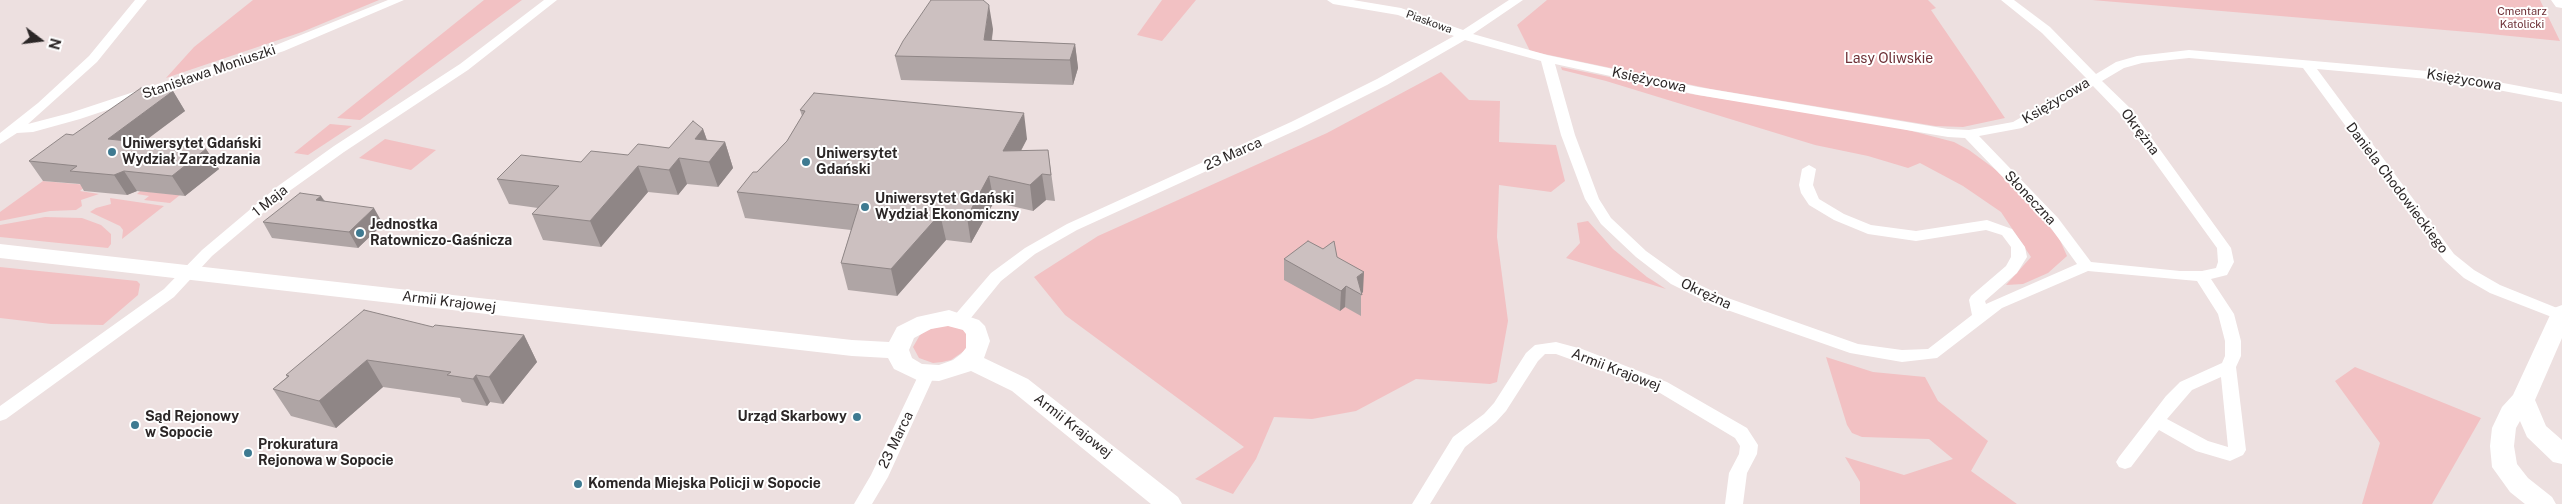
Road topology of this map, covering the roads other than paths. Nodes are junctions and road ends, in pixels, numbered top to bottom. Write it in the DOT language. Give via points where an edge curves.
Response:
graph roads {
  1 [pos="141,0"];
  2 [pos="398,0"];
  3 [pos="551,0"];
  4 [pos="1334,0"];
  5 [pos="1517,0"];
  6 [pos="2007,0"];
  7 [pos="2559,0"];
  8 [pos="1371,2"];
  9 [pos="2562,3"];
  10 [pos="1465,35"];
  11 [pos="1547,59"];
  12 [pos="2306,63"];
  13 [pos="2095,78"];
  14 [pos="2562,98"];
  15 [pos="16,129"];
  16 [pos="1968,134"];
  17 [pos="0,140"];
  18 [pos="1809,169"];
  19 [pos="0,252"];
  20 [pos="2086,266"];
  21 [pos="189,272"];
  22 [pos="2202,276"];
  23 [pos="2562,315"];
  24 [pos="1980,316"];
  25 [pos="960,320"];
  26 [pos="897,350"];
  27 [pos="969,360"];
  28 [pos="2228,367"];
  29 [pos="927,374"];
  30 [pos="2523,400"];
  31 [pos="0,416"];
  32 [pos="2156,421"];
  33 [pos="2562,455"];
  34 [pos="2125,462"];
  35 [pos="863,504"];
  36 [pos="1169,504"];
  37 [pos="1421,504"];
  38 [pos="1734,504"];
  39 [pos="2543,504"];
  1 -- 15 [label="street" via="93,59"];
  2 -- 15 [label="street, Stanisława Moniuszki" via="280,48 178,83 33,128"];
  3 -- 21 [label="street, 1 Maja" via="464,67 283,189"];
  4 -- 8 [label="street, Piaskowa"];
  5 -- 10 [label="street, 23 Marca"];
  6 -- 13 [label="street, Okrężna" via="2046,30"];
  7 -- 9 [label="street"];
  8 -- 10 [label="street, Piaskowa"];
  10 -- 11 [label="street, Księżycowa"];
  10 -- 25 [label="street, 23 Marca" via="1296,125 1097,216 1030,251 996,276"];
  11 -- 16 [label="street, Księżycowa" via="1698,91"];
  11 -- 24 [label="street, Okrężna" via="1568,135 1597,210 1641,254 1676,280 1748,312 1856,349 1880,354 1931,354"];
  12 -- 13 [label="street, Księżycowa" via="2219,55 2172,55 2127,63"];
  12 -- 14 [label="street, Księżycowa" via="2450,77"];
  12 -- 23 [label="street, Daniela Chodowieckiego" via="2449,257 2469,274 2495,289"];
  13 -- 16 [label="street, Księżycowa" via="2017,125"];
  13 -- 22 [label="street, Okrężna" via="2124,111 2224,248 2226,262 2222,271"];
  15 -- 17 [label="street"];
  16 -- 20 [label="street, Słoneczna" via="2053,221"];
  18 -- 24 [label="street" via="1806,185 1814,202 1868,229 1916,236 1987,225 2007,232 2018,247 2019,258 2007,275 1977,300"];
  19 -- 21 [label="street, Armii Krajowej"];
  20 -- 22 [label="street, Okrężna"];
  20 -- 24 [label="street, Okrężna" via="1996,304"];
  21 -- 26 [label="street, Armii Krajowej" via="846,348"];
  21 -- 31 [label="street, 1 Maja" via="169,293"];
  22 -- 28 [label="street" via="2226,314 2231,329 2234,346"];
  23 -- 30 [label="street"];
  25 -- 26 [label="street" via="937,318 914,327 905,333"];
  25 -- 27 [label="street" via="977,332 977,351"];
  26 -- 29 [label="street" via="902,364"];
  27 -- 29 [label="street" via="950,371"];
  27 -- 36 [label="street, Armii Krajowej" via="1020,386"];
  28 -- 32 [label="street" via="2186,386"];
  28 -- 32 [label="street" via="2237,450 2230,454 2202,446"];
  29 -- 35 [label="street, 23 Marca"];
  30 -- 33 [label="street" via="2536,431"];
  30 -- 39 [label="street" via="2511,413 2504,428 2505,467"];
  32 -- 34 [label="street"];
  37 -- 38 [label="street, Armii Krajowej" via="1459,442 1500,407 1532,357 1541,349 1556,348 1661,386 1742,433 1749,445 1748,454 1738,472"];
}
